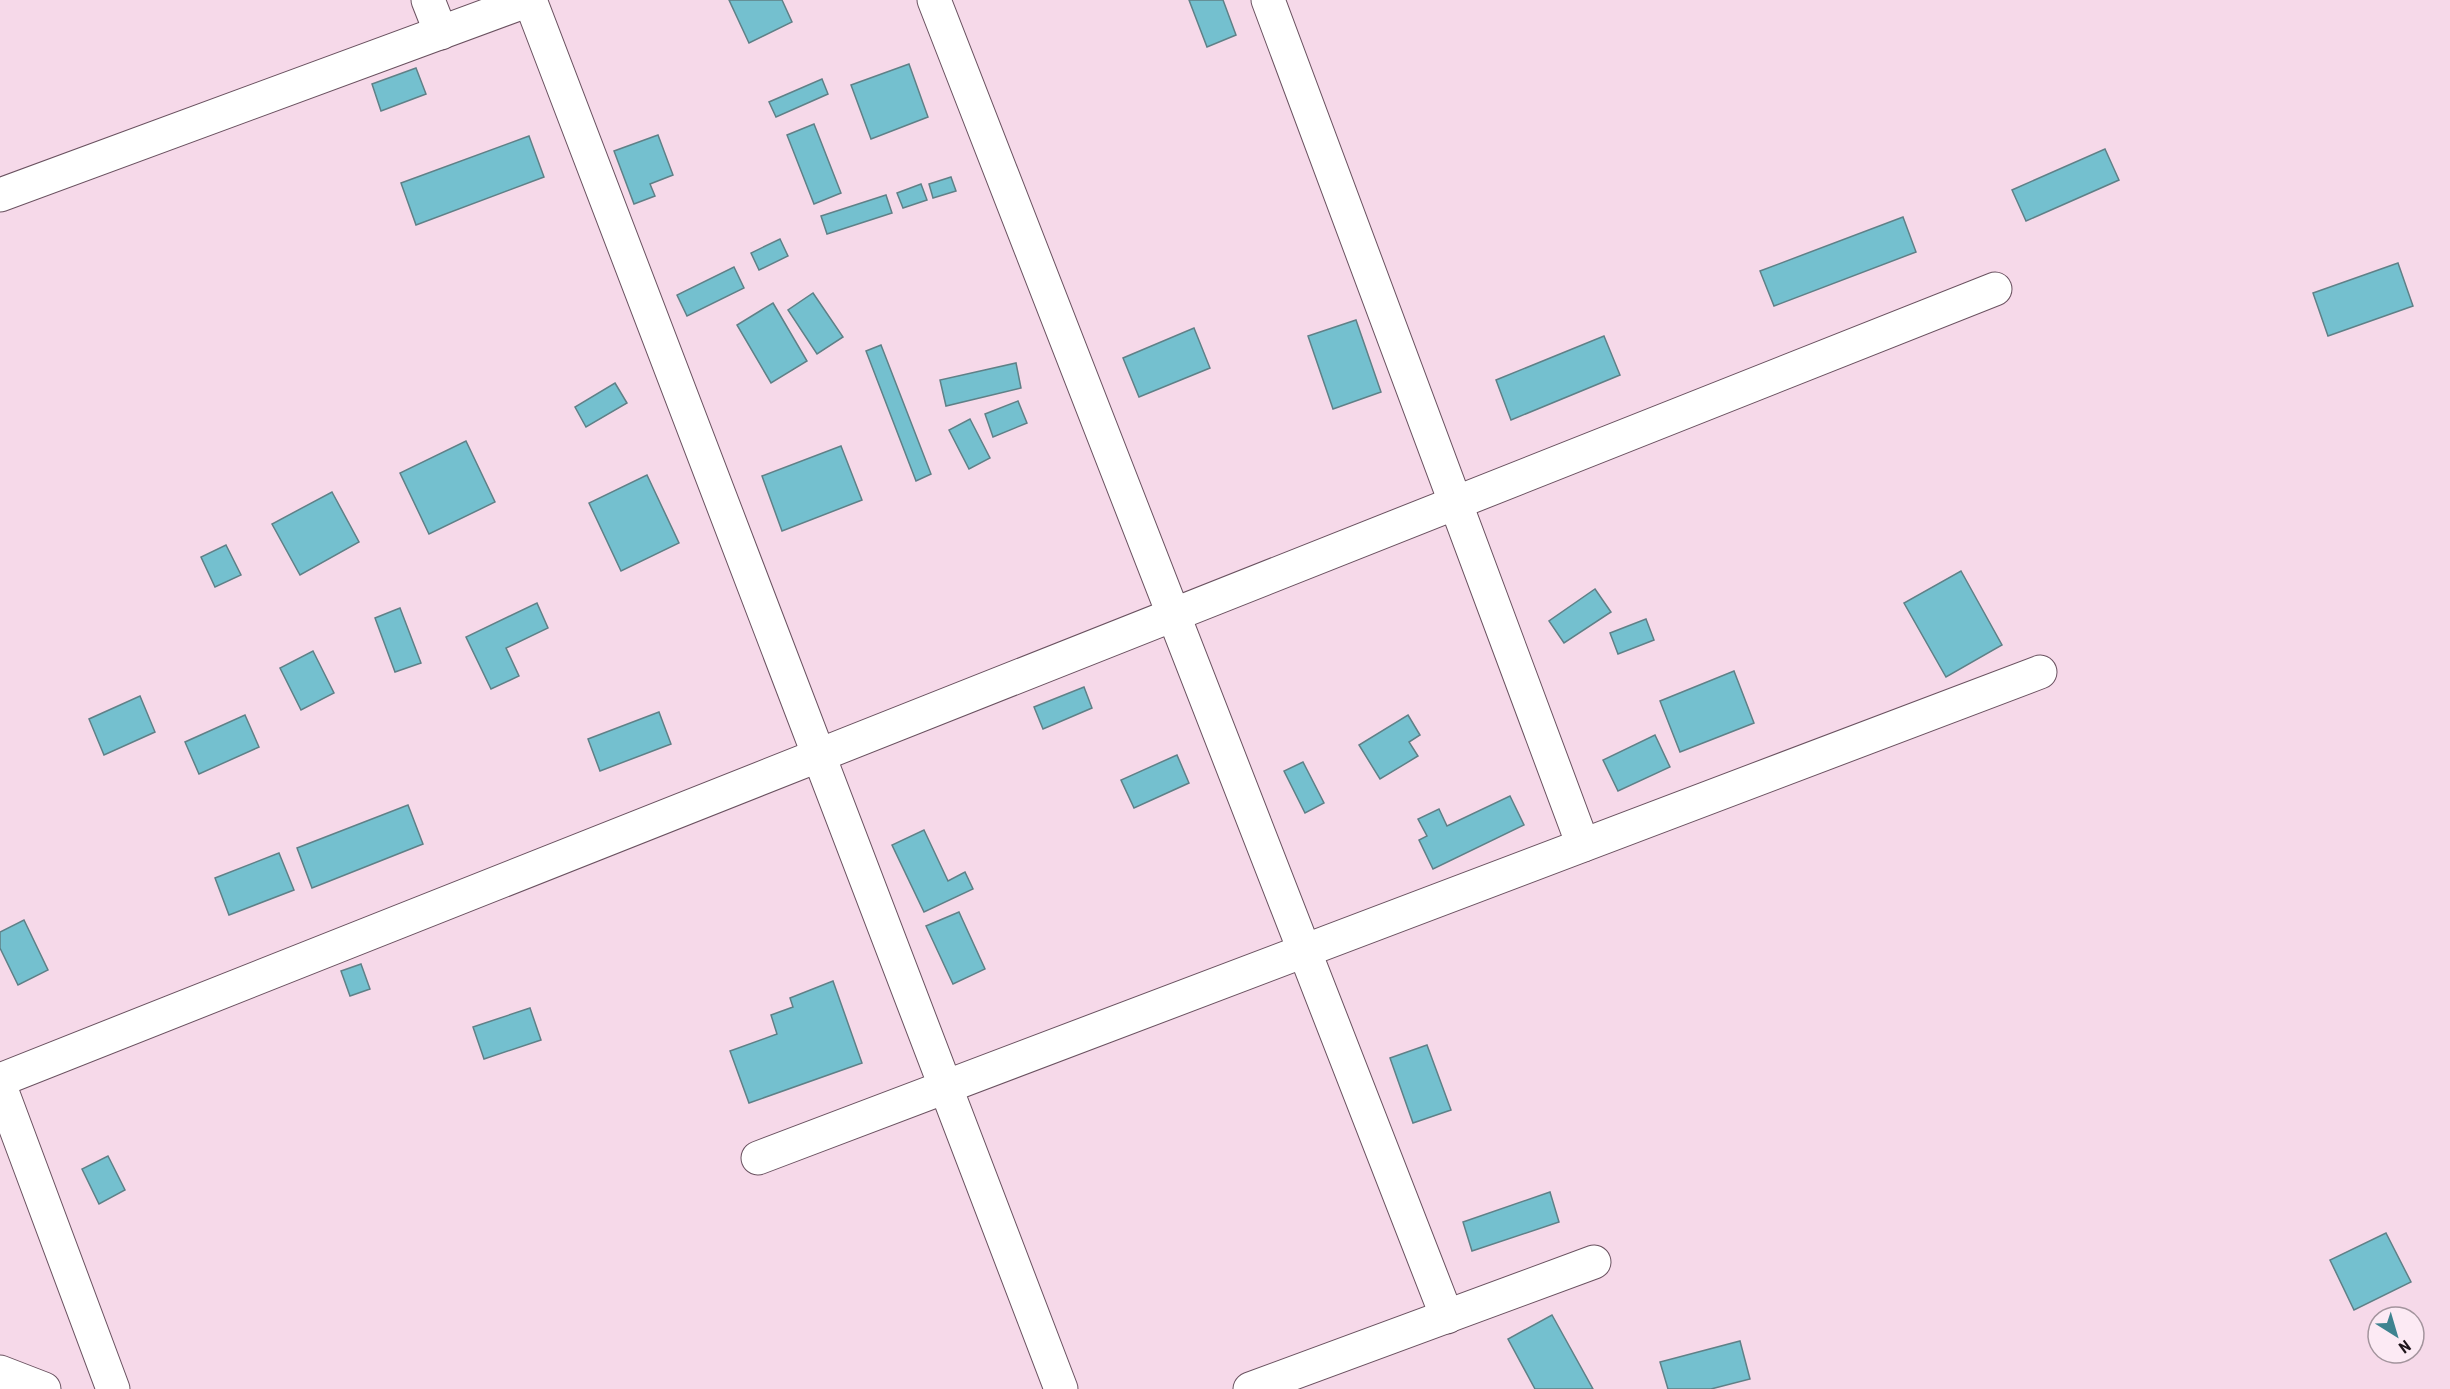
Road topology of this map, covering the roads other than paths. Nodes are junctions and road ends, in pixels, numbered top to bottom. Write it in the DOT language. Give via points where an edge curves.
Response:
graph roads {
  1 [pos="428,0"];
  2 [pos="530,0"];
  3 [pos="934,0"];
  4 [pos="1268,0"];
  5 [pos="441,33"];
  6 [pos="0,195"];
  7 [pos="1995,289"];
  8 [pos="1455,503"];
  9 [pos="1174,614"];
  10 [pos="2040,672"];
  11 [pos="819,756"];
  12 [pos="1583,845"];
  13 [pos="1305,951"];
  14 [pos="0,1080"];
  15 [pos="0,1086"];
  16 [pos="945,1087"];
  17 [pos="758,1158"];
  18 [pos="1594,1262"];
  19 [pos="1447,1317"];
  20 [pos="0,1372"];
  21 [pos="44,1389"];
  22 [pos="113,1389"];
  23 [pos="1060,1389"];
  24 [pos="1250,1389"];
  1 -- 5 [label="street"];
  2 -- 5 [label="street"];
  2 -- 11 [label="street"];
  3 -- 9 [label="street"];
  4 -- 8 [label="street"];
  5 -- 6 [label="street"];
  7 -- 8 [label="street"];
  8 -- 9 [label="street"];
  8 -- 12 [label="street"];
  9 -- 11 [label="street"];
  9 -- 13 [label="street"];
  10 -- 12 [label="street"];
  11 -- 14 [label="street"];
  11 -- 16 [label="street"];
  12 -- 13 [label="street"];
  13 -- 16 [label="street"];
  13 -- 19 [label="street"];
  15 -- 22 [label="street"];
  16 -- 17 [label="street"];
  16 -- 23 [label="street"];
  18 -- 19 [label="street"];
  19 -- 24 [label="street"];
  20 -- 21 [label="street"];
}
